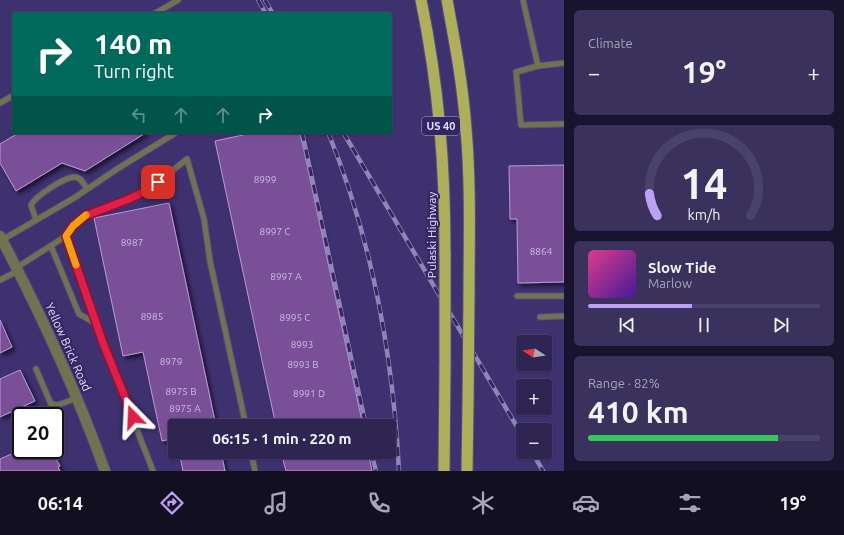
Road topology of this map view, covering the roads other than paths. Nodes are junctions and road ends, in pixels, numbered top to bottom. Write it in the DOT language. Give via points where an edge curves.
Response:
graph roads {
  1 [pos="178,0"];
  2 [pos="421,0"];
  3 [pos="447,0"];
  4 [pos="523,0"];
  5 [pos="157,12"];
  6 [pos="564,63"];
  7 [pos="538,66"];
  8 [pos="12,95"];
  9 [pos="0,103"];
  10 [pos="564,124"];
  11 [pos="175,134"];
  12 [pos="87,189"];
  13 [pos="36,220"];
  14 [pos="66,236"];
  15 [pos="1,238"];
  16 [pos="51,246"];
  17 [pos="17,270"];
  18 [pos="0,280"];
  19 [pos="517,296"];
  20 [pos="564,296"];
  21 [pos="564,316"];
  22 [pos="540,317"];
  23 [pos="96,324"];
  24 [pos="36,369"];
  25 [pos="77,398"];
  26 [pos="244,419"];
  27 [pos="252,459"];
  28 [pos="105,471"];
  29 [pos="153,471"];
  30 [pos="255,471"];
  31 [pos="444,471"];
  32 [pos="467,471"];
  1 -- 5 [label="lane"];
  2 -- 31 [label="highway, Pulaski Highway / US 40, bridge" via="436,82 444,169"];
  3 -- 32 [label="highway, US 40, bridge" via="461,79 469,178"];
  4 -- 7 [label="lane"];
  6 -- 7 [label="lane"];
  7 -- 10 [label="lane" via="516,72 521,125"];
  8 -- 9 [label="lane"];
  11 -- 12 [label="lane"];
  12 -- 13 [label="lane"];
  12 -- 13 [label="lane" via="81,179 74,177 59,183 33,201 31,209"];
  13 -- 15 [label="lane"];
  14 -- 16 [label="lane"];
  14 -- 23 [label="lane"];
  14 -- 26 [label="lane" via="85,216 148,190 187,159 204,219 210,262"];
  15 -- 17 [label="street, Yellow Brick Road"];
  16 -- 17 [label="lane"];
  16 -- 23 [label="lane" via="79,314"];
  17 -- 18 [label="lane"];
  17 -- 25 [label="street, Yellow Brick Road" via="41,316"];
  19 -- 20 [label="lane"];
  21 -- 22 [label="lane"];
  23 -- 29 [label="lane"];
  24 -- 25 [label="lane" via="51,404 58,405"];
  25 -- 28 [label="street, Yellow Brick Road"];
  27 -- 30 [label="lane"];
}
